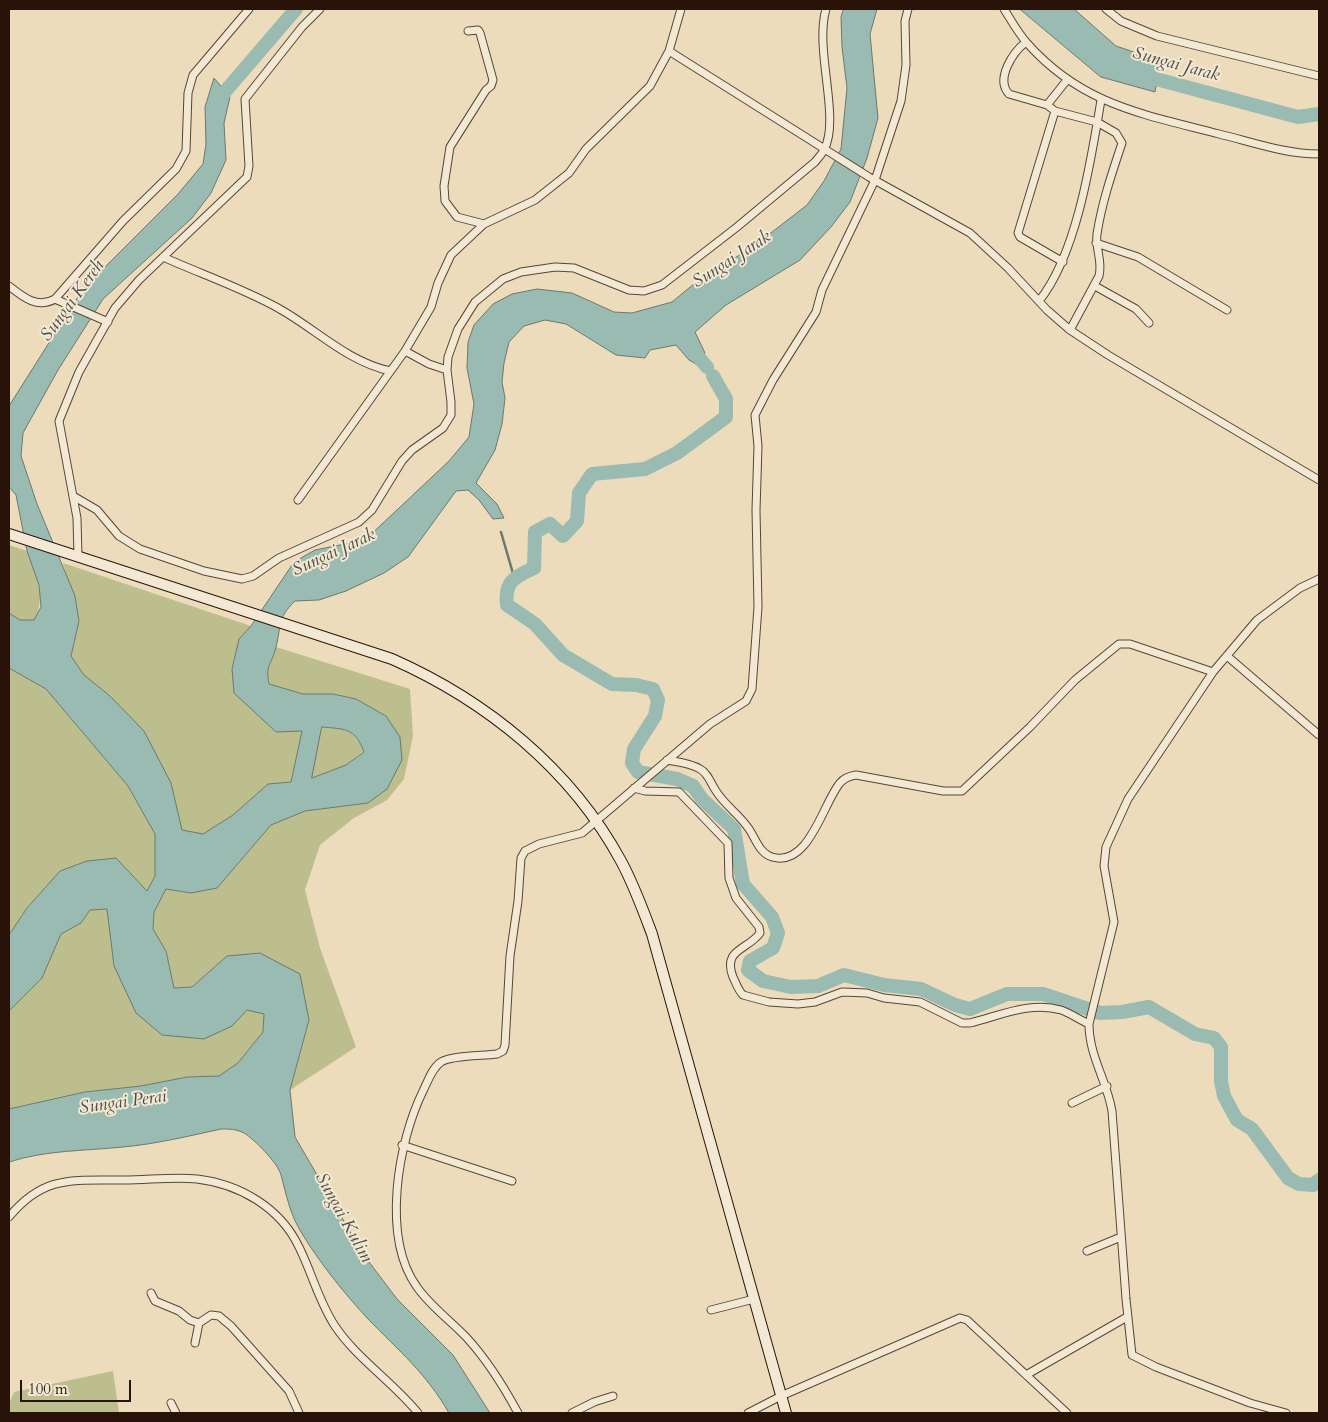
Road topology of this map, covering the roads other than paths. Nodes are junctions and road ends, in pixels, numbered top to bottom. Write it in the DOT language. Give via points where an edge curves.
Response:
graph roads {
  1 [pos="249,9"];
  2 [pos="320,9"];
  3 [pos="681,9"];
  4 [pos="826,9"];
  5 [pos="908,9"];
  6 [pos="1004,9"];
  7 [pos="1106,9"];
  8 [pos="468,31"];
  9 [pos="1026,42"];
  10 [pos="670,50"];
  11 [pos="1319,76"];
  12 [pos="1067,80"];
  13 [pos="1101,100"];
  14 [pos="1047,105"];
  15 [pos="1055,111"];
  16 [pos="1098,122"];
  17 [pos="825,150"];
  18 [pos="1319,154"];
  19 [pos="872,178"];
  20 [pos="484,224"];
  21 [pos="1096,242"];
  22 [pos="163,257"];
  23 [pos="1063,262"];
  24 [pos="9,286"];
  25 [pos="1095,286"];
  26 [pos="55,299"];
  27 [pos="1039,301"];
  28 [pos="1227,310"];
  29 [pos="105,321"];
  30 [pos="1149,323"];
  31 [pos="1070,330"];
  32 [pos="405,351"];
  33 [pos="447,370"];
  34 [pos="390,371"];
  35 [pos="1319,480"];
  36 [pos="73,496"];
  37 [pos="298,500"];
  38 [pos="9,534"];
  39 [pos="76,556"];
  40 [pos="1319,579"];
  41 [pos="1227,656"];
  42 [pos="1213,672"];
  43 [pos="1319,735"];
  44 [pos="667,760"];
  45 [pos="637,785"];
  46 [pos="596,821"];
  47 [pos="1089,1022"];
  48 [pos="1107,1086"];
  49 [pos="1072,1103"];
  50 [pos="402,1145"];
  51 [pos="512,1181"];
  52 [pos="9,1217"];
  53 [pos="1121,1237"];
  54 [pos="1087,1251"];
  55 [pos="151,1293"];
  56 [pos="754,1299"];
  57 [pos="711,1310"];
  58 [pos="1128,1317"];
  59 [pos="199,1323"];
  60 [pos="195,1343"];
  61 [pos="1026,1375"];
  62 [pos="613,1396"];
  63 [pos="781,1396"];
  64 [pos="170,1403"];
  65 [pos="176,1413"];
  66 [pos="299,1413"];
  67 [pos="418,1413"];
  68 [pos="518,1413"];
  69 [pos="572,1413"];
  70 [pos="748,1413"];
  71 [pos="786,1413"];
  72 [pos="1067,1413"];
  73 [pos="1286,1413"];
  1 -- 26 [label="street" via="193,75 188,92 186,150 176,169 123,221"];
  2 -- 22 [label="street" via="245,99 247,177"];
  3 -- 10 [label="street"];
  4 -- 17 [label="street" via="822,47 829,134"];
  5 -- 19 [label="street" via="901,102"];
  6 -- 9 [label="street"];
  7 -- 11 [label="street" via="1121,21 1157,36"];
  8 -- 20 [label="street" via="478,30 480,33 493,80 450,147 445,201 457,217"];
  9 -- 12 [label="street"];
  9 -- 14 [label="street" via="1008,66 1004,76 1005,89 1013,97"];
  10 -- 17 [label="street"];
  10 -- 20 [label="street" via="650,86 586,148 569,173 535,200"];
  12 -- 13 [label="street"];
  12 -- 14 [label="street"];
  13 -- 16 [label="street"];
  13 -- 18 [label="street" via="1147,116 1288,152"];
  14 -- 15 [label="street"];
  15 -- 16 [label="street"];
  15 -- 23 [label="street" via="1018,233"];
  16 -- 21 [label="street" via="1116,134 1122,143 1106,188"];
  16 -- 23 [label="street"];
  17 -- 19 [label="street"];
  17 -- 33 [label="street" via="803,174 662,285 644,291 629,290 574,268 555,267 521,272 503,279 486,291 465,314 452,346"];
  19 -- 27 [label="street" via="970,233"];
  19 -- 44 [label="street" via="822,290 816,312 755,415 758,446 758,607 752,688 746,701 710,724"];
  20 -- 32 [label="street" via="450,255 431,308"];
  21 -- 25 [label="street" via="1101,268"];
  21 -- 28 [label="street" via="1138,257"];
  22 -- 29 [label="street"];
  22 -- 34 [label="street" via="276,307 345,353 369,366"];
  23 -- 27 [label="street"];
  24 -- 26 [label="street" via="33,302 46,304"];
  25 -- 30 [label="street" via="1136,309"];
  25 -- 31 [label="street"];
  26 -- 29 [label="street"];
  27 -- 31 [label="street"];
  29 -- 36 [label="street" via="59,421"];
  31 -- 35 [label="street"];
  32 -- 33 [label="street"];
  32 -- 34 [label="street"];
  33 -- 36 [label="street" via="451,414 442,428 402,461 372,510 359,522 280,558 252,576 242,579 204,571 140,549 119,536 97,510"];
  34 -- 37 [label="street"];
  36 -- 39 [label="street" via="79,539"];
  38 -- 39 [label="street"];
  39 -- 46 [label="street" via="392,659 434,679 485,710 562,778"];
  40 -- 41 [label="street" via="1274,605"];
  41 -- 42 [label="street"];
  41 -- 43 [label="street"];
  42 -- 44 [label="street" via="1130,644 1119,644 1075,680 962,791 944,791 856,775 848,777 839,784 805,843 791,855 780,859 760,849 747,826 702,770"];
  42 -- 47 [label="street" via="1143,774 1106,847 1104,866 1114,922"];
  44 -- 45 [label="street"];
  45 -- 46 [label="street"];
  45 -- 47 [label="street" via="645,791 679,792 728,843 729,878 736,898 759,927 760,933 732,958 732,974 743,995 769,1002 798,1004 850,991 920,1002 962,1023 1017,1010 1043,1008 1061,1010"];
  46 -- 50 [label="street" via="582,833 538,844 525,851 521,858 510,956 503,1051 450,1059 434,1068"];
  46 -- 56 [label="street" via="625,869 652,934"];
  47 -- 48 [label="street" via="1094,1058"];
  48 -- 49 [label="street"];
  48 -- 53 [label="street" via="1112,1112"];
  50 -- 51 [label="street"];
  50 -- 68 [label="street" via="396,1192 399,1237 405,1265 417,1287 468,1340 502,1382"];
  52 -- 67 [label="street" via="36,1191 61,1182 195,1179 220,1183 244,1192 261,1202 282,1222 299,1245 324,1310 336,1328"];
  53 -- 54 [label="street"];
  53 -- 58 [label="street"];
  55 -- 59 [label="street" via="155,1301"];
  56 -- 57 [label="street"];
  56 -- 63 [label="street"];
  58 -- 61 [label="street"];
  58 -- 73 [label="street" via="1132,1355 1142,1362 1250,1403"];
  59 -- 60 [label="street"];
  59 -- 66 [label="street" via="211,1315 219,1316 231,1326 289,1391"];
  61 -- 63 [label="street" via="968,1320 960,1318"];
  61 -- 72 [label="street"];
  62 -- 69 [label="street"];
  63 -- 70 [label="street"];
  63 -- 71 [label="street"];
  64 -- 65 [label="street"];
}
